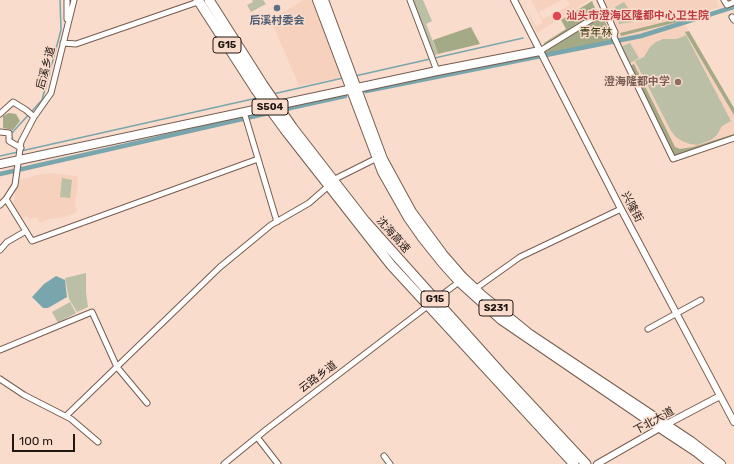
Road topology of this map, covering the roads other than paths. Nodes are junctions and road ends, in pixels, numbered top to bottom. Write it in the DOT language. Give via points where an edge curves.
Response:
graph roads {
  1 [pos="67,0"];
  2 [pos="74,0"];
  3 [pos="210,0"];
  4 [pos="317,0"];
  5 [pos="324,0"];
  6 [pos="410,0"];
  7 [pos="514,0"];
  8 [pos="600,0"];
  9 [pos="724,0"];
  10 [pos="197,2"];
  11 [pos="734,2"];
  12 [pos="605,11"];
  13 [pos="67,25"];
  14 [pos="63,43"];
  15 [pos="540,51"];
  16 [pos="437,71"];
  17 [pos="349,77"];
  18 [pos="260,87"];
  19 [pos="354,89"];
  20 [pos="244,112"];
  21 [pos="0,114"];
  22 [pos="31,115"];
  23 [pos="289,129"];
  24 [pos="0,132"];
  25 [pos="734,138"];
  26 [pos="20,154"];
  27 [pos="377,158"];
  28 [pos="258,159"];
  29 [pos="0,164"];
  30 [pos="337,178"];
  31 [pos="325,189"];
  32 [pos="6,199"];
  33 [pos="0,205"];
  34 [pos="621,209"];
  35 [pos="277,222"];
  36 [pos="26,231"];
  37 [pos="0,250"];
  38 [pos="459,282"];
  39 [pos="475,289"];
  40 [pos="439,297"];
  41 [pos="701,300"];
  42 [pos="425,308"];
  43 [pos="676,313"];
  44 [pos="648,329"];
  45 [pos="0,350"];
  46 [pos="117,367"];
  47 [pos="0,379"];
  48 [pos="720,396"];
  49 [pos="147,403"];
  50 [pos="66,416"];
  51 [pos="734,422"];
  52 [pos="663,427"];
  53 [pos="257,437"];
  54 [pos="98,442"];
  55 [pos="384,456"];
  56 [pos="224,464"];
  57 [pos="278,464"];
  58 [pos="390,464"];
  59 [pos="574,464"];
  60 [pos="586,464"];
  61 [pos="597,464"];
  62 [pos="711,464"];
  63 [pos="721,464"];
  1 -- 13 [label="street"];
  2 -- 13 [label="street, 后溪乡道"];
  3 -- 18 [label="highway, 沈海高速 / G15"];
  4 -- 17 [label="main road, S231"];
  5 -- 17 [label="main road, S231"];
  6 -- 16 [label="street"];
  7 -- 15 [label="street, 兴隆街"];
  8 -- 12 [label="street"];
  9 -- 11 [label="street" via="727,5"];
  10 -- 14 [label="street" via="76,44"];
  10 -- 18 [label="highway, 沈海高速 / G15"];
  12 -- 15 [label="street"];
  12 -- 25 [label="street" via="620,51 673,159"];
  13 -- 14 [label="street, 后溪乡道"];
  14 -- 22 [label="street, 后溪乡道" via="51,93"];
  15 -- 16 [label="main road, S504"];
  15 -- 34 [label="street, 兴隆街"];
  16 -- 19 [label="main road, S504"];
  17 -- 19 [label="main road, S231"];
  18 -- 23 [label="highway, 沈海高速 / G15, bridge"];
  19 -- 20 [label="main road, S504"];
  19 -- 27 [label="main road, S231"];
  19 -- 39 [label="main road, S231" via="383,159 412,212 443,254"];
  20 -- 26 [label="main road, S504"];
  20 -- 28 [label="street"];
  21 -- 22 [label="street" via="13,102"];
  22 -- 26 [label="street, 后溪乡道" via="21,142"];
  23 -- 59 [label="highway, 沈海高速 / G15" via="390,265"];
  23 -- 60 [label="highway, 沈海高速 / G15" via="365,221"];
  24 -- 26 [label="street" via="9,133 9,142 14,144"];
  26 -- 29 [label="main road, S504"];
  26 -- 32 [label="street, 后溪乡道" via="15,184"];
  27 -- 30 [label="street"];
  27 -- 38 [label="main road, S231" via="408,218"];
  28 -- 35 [label="street"];
  28 -- 36 [label="street" via="32,241"];
  31 -- 35 [label="street" via="309,203"];
  32 -- 33 [label="street, 后溪乡道"];
  32 -- 36 [label="street"];
  34 -- 39 [label="street" via="520,257"];
  34 -- 43 [label="street, 兴隆街"];
  35 -- 46 [label="street" via="220,267"];
  36 -- 37 [label="street"];
  38 -- 40 [label="street"];
  38 -- 52 [label="main road, S231" via="501,320"];
  39 -- 52 [label="main road, S231" via="530,334"];
  41 -- 43 [label="street"];
  42 -- 53 [label="street, 云路乡道"];
  43 -- 44 [label="street"];
  43 -- 48 [label="street, 兴隆街"];
  45 -- 46 [label="street" via="92,312"];
  46 -- 49 [label="street"];
  46 -- 50 [label="street"];
  47 -- 50 [label="street" via="24,395"];
  48 -- 51 [label="street, 兴隆街"];
  48 -- 52 [label="street, 下北大道"];
  50 -- 54 [label="street"];
  52 -- 61 [label="street, 下北大道"];
  52 -- 62 [label="main road, S231"];
  52 -- 63 [label="main road, S231" via="691,441"];
  53 -- 56 [label="street, 云路乡道"];
  53 -- 57 [label="street"];
  55 -- 58 [label="street"];
}
